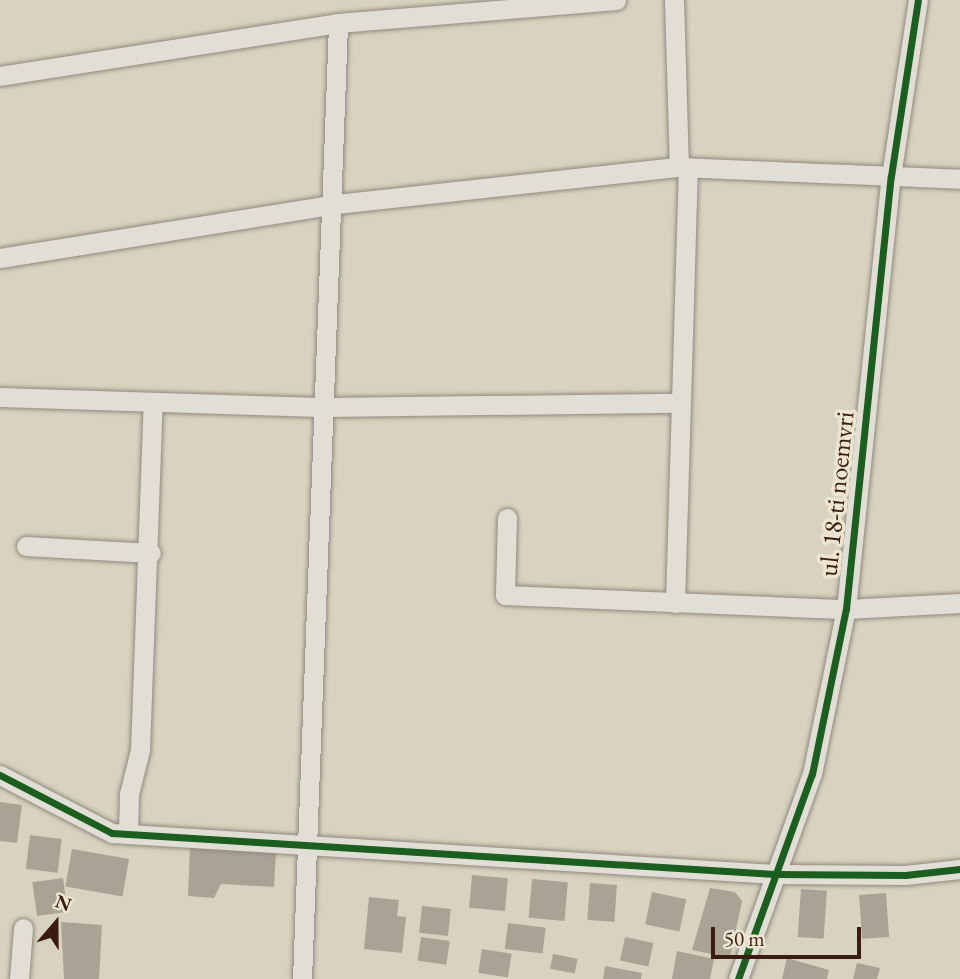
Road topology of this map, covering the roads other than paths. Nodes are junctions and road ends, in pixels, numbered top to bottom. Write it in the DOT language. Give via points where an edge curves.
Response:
graph roads {
  1 [pos="616,0"];
  2 [pos="674,0"];
  3 [pos="918,0"];
  4 [pos="338,23"];
  5 [pos="0,76"];
  6 [pos="684,167"];
  7 [pos="891,176"];
  8 [pos="960,180"];
  9 [pos="336,204"];
  10 [pos="0,258"];
  11 [pos="0,397"];
  12 [pos="153,402"];
  13 [pos="679,403"];
  14 [pos="327,407"];
  15 [pos="507,518"];
  16 [pos="26,546"];
  17 [pos="151,553"];
  18 [pos="675,603"];
  19 [pos="960,603"];
  20 [pos="846,610"];
  21 [pos="0,775"];
  22 [pos="128,834"];
  23 [pos="306,842"];
  24 [pos="960,869"];
  25 [pos="775,874"];
  26 [pos="23,928"];
  27 [pos="19,979"];
  28 [pos="302,979"];
  29 [pos="738,979"];
  1 -- 4 [label="street"];
  2 -- 6 [label="street"];
  3 -- 7 [label="street, ul. 18-ti noemvri"];
  4 -- 5 [label="street"];
  4 -- 9 [label="street"];
  6 -- 7 [label="street"];
  6 -- 9 [label="street"];
  6 -- 13 [label="street"];
  7 -- 8 [label="street"];
  7 -- 20 [label="street, ul. 18-ti noemvri"];
  9 -- 10 [label="street"];
  9 -- 14 [label="street"];
  11 -- 12 [label="street"];
  12 -- 14 [label="street"];
  12 -- 17 [label="street"];
  13 -- 14 [label="street"];
  13 -- 18 [label="street"];
  14 -- 23 [label="street"];
  15 -- 18 [label="street" via="505,595"];
  16 -- 17 [label="street"];
  17 -- 22 [label="street"];
  18 -- 20 [label="street"];
  19 -- 20 [label="street"];
  20 -- 25 [label="street, ul. 18-ti noemvri" via="812,774"];
  21 -- 22 [label="street" via="68,814"];
  22 -- 23 [label="street"];
  23 -- 25 [label="street"];
  23 -- 28 [label="street"];
  24 -- 25 [label="street" via="905,876"];
  25 -- 29 [label="street, ul. 18-ti noemvri"];
  26 -- 27 [label="street"];
}
